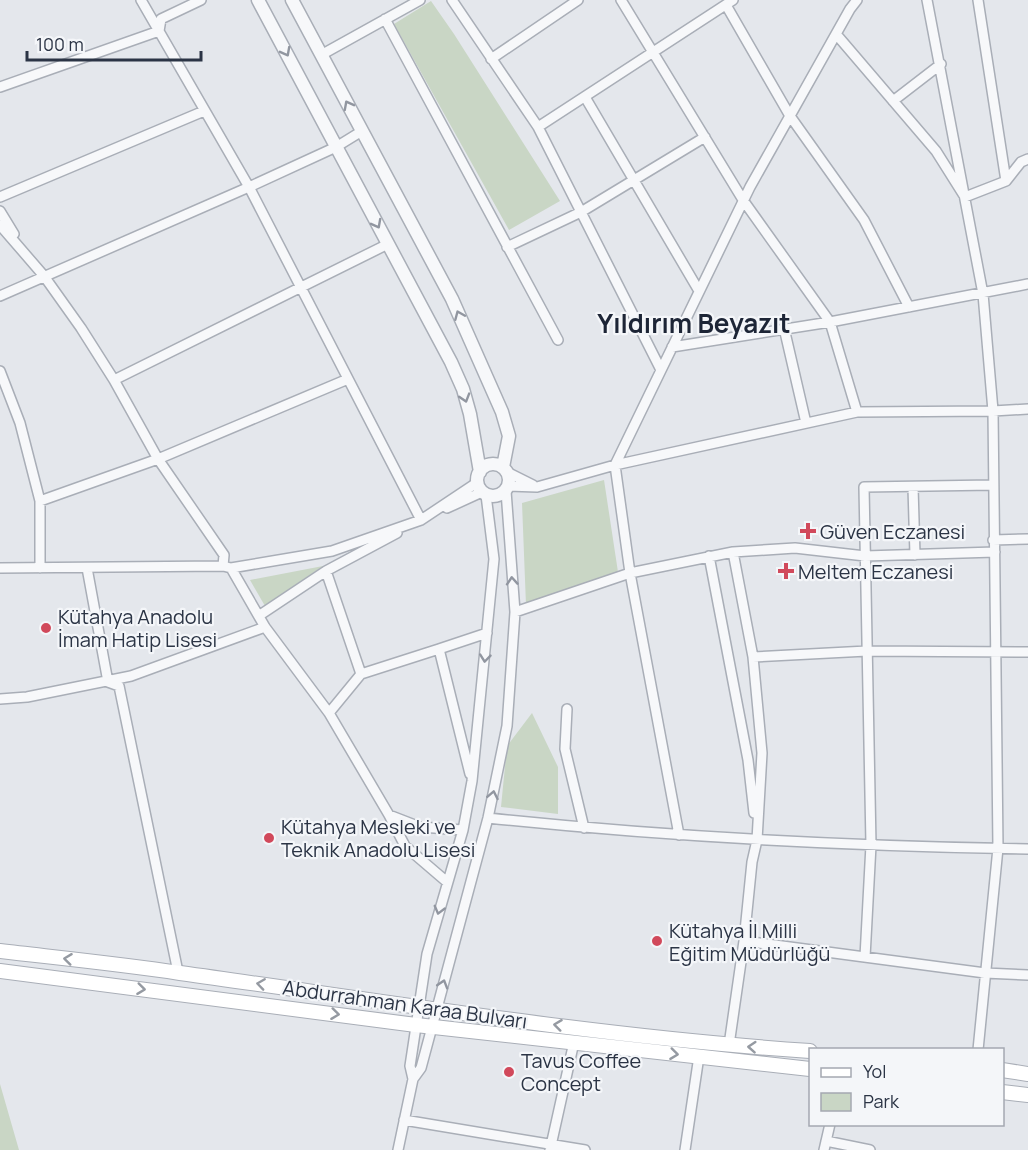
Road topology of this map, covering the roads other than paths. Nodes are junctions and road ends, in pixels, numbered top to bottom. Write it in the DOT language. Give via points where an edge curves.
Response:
graph roads {
  1 [pos="141,0"];
  2 [pos="201,0"];
  3 [pos="258,0"];
  4 [pos="292,0"];
  5 [pos="420,0"];
  6 [pos="452,0"];
  7 [pos="578,0"];
  8 [pos="621,0"];
  9 [pos="843,0"];
  10 [pos="857,0"];
  11 [pos="927,0"];
  12 [pos="978,0"];
  13 [pos="729,2"];
  14 [pos="850,9"];
  15 [pos="385,19"];
  16 [pos="159,31"];
  17 [pos="836,34"];
  18 [pos="653,52"];
  19 [pos="321,55"];
  20 [pos="491,58"];
  21 [pos="941,64"];
  22 [pos="0,87"];
  23 [pos="585,97"];
  24 [pos="893,101"];
  25 [pos="204,111"];
  26 [pos="790,116"];
  27 [pos="538,127"];
  28 [pos="362,131"];
  29 [pos="705,137"];
  30 [pos="336,147"];
  31 [pos="1028,159"];
  32 [pos="634,181"];
  33 [pos="1006,181"];
  34 [pos="249,187"];
  35 [pos="0,197"];
  36 [pos="965,197"];
  37 [pos="743,200"];
  38 [pos="0,211"];
  39 [pos="581,212"];
  40 [pos="0,225"];
  41 [pos="388,244"];
  42 [pos="507,247"];
  43 [pos="26,254"];
  44 [pos="44,276"];
  45 [pos="1028,284"];
  46 [pos="301,288"];
  47 [pos="699,291"];
  48 [pos="982,294"];
  49 [pos="0,296"];
  50 [pos="909,307"];
  51 [pos="830,322"];
  52 [pos="784,328"];
  53 [pos="558,340"];
  54 [pos="672,347"];
  55 [pos="661,370"];
  56 [pos="0,371"];
  57 [pos="348,379"];
  58 [pos="114,380"];
  59 [pos="1028,409"];
  60 [pos="993,411"];
  61 [pos="856,412"];
  62 [pos="806,423"];
  63 [pos="158,459"];
  64 [pos="615,465"];
  65 [pos="505,470"];
  66 [pos="481,485"];
  67 [pos="993,485"];
  68 [pos="913,487"];
  69 [pos="507,488"];
  70 [pos="537,488"];
  71 [pos="40,501"];
  72 [pos="421,520"];
  73 [pos="1028,539"];
  74 [pos="993,540"];
  75 [pos="733,552"];
  76 [pos="995,552"];
  77 [pos="915,555"];
  78 [pos="709,556"];
  79 [pos="865,556"];
  80 [pos="227,567"];
  81 [pos="0,568"];
  82 [pos="40,568"];
  83 [pos="87,568"];
  84 [pos="326,572"];
  85 [pos="630,573"];
  86 [pos="515,612"];
  87 [pos="260,615"];
  88 [pos="265,627"];
  89 [pos="487,633"];
  90 [pos="439,648"];
  91 [pos="867,651"];
  92 [pos="996,651"];
  93 [pos="1028,652"];
  94 [pos="753,657"];
  95 [pos="361,674"];
  96 [pos="108,682"];
  97 [pos="0,699"];
  98 [pos="567,709"];
  99 [pos="328,712"];
  100 [pos="472,782"];
  101 [pos="389,815"];
  102 [pos="488,818"];
  103 [pos="584,828"];
  104 [pos="463,830"];
  105 [pos="679,835"];
  106 [pos="757,840"];
  107 [pos="871,845"];
  108 [pos="998,848"];
  109 [pos="1028,849"];
  110 [pos="447,882"];
  111 [pos="744,940"];
  112 [pos="0,951"];
  113 [pos="865,957"];
  114 [pos="0,971"];
  115 [pos="178,972"];
  116 [pos="985,973"];
  117 [pos="1028,975"];
  118 [pos="418,1007"];
  119 [pos="435,1010"];
  120 [pos="416,1025"];
  121 [pos="431,1027"];
  122 [pos="574,1042"];
  123 [pos="729,1045"];
  124 [pos="978,1048"];
  125 [pos="809,1051"];
  126 [pos="699,1056"];
  127 [pos="809,1069"];
  128 [pos="1004,1070"];
  129 [pos="1028,1074"];
  130 [pos="414,1079"];
  131 [pos="1004,1092"];
  132 [pos="1028,1095"];
  133 [pos="404,1120"];
  134 [pos="830,1126"];
  135 [pos="825,1146"];
  136 [pos="550,1147"];
  137 [pos="398,1150"];
  138 [pos="585,1150"];
  139 [pos="685,1150"];
  140 [pos="870,1150"];
  1 -- 16 [label="street"];
  2 -- 16 [label="street" via="161,19"];
  3 -- 30 [label="street, one-way"];
  4 -- 19 [label="street"];
  5 -- 15 [label="street"];
  6 -- 20 [label="street"];
  7 -- 20 [label="street"];
  8 -- 18 [label="street"];
  9 -- 14 [label="street"];
  10 -- 14 [label="street"];
  11 -- 21 [label="street"];
  12 -- 33 [label="street"];
  13 -- 18 [label="street"];
  13 -- 26 [label="street"];
  14 -- 17 [label="street"];
  15 -- 19 [label="street"];
  15 -- 42 [label="street"];
  16 -- 22 [label="street"];
  16 -- 25 [label="street"];
  17 -- 24 [label="street"];
  17 -- 26 [label="street"];
  18 -- 23 [label="street"];
  18 -- 29 [label="street"];
  28 -- 19 [label="street, one-way"];
  20 -- 27 [label="street"];
  21 -- 24 [label="street"];
  21 -- 36 [label="street"];
  23 -- 27 [label="street"];
  23 -- 32 [label="street"];
  24 -- 36 [label="street" via="936,151"];
  25 -- 34 [label="street"];
  25 -- 35 [label="street"];
  26 -- 37 [label="street"];
  26 -- 50 [label="street" via="864,220"];
  27 -- 39 [label="street"];
  28 -- 30 [label="street"];
  65 -- 28 [label="street, one-way" via="508,436 502,412 452,299"];
  29 -- 32 [label="street"];
  29 -- 37 [label="street"];
  30 -- 34 [label="street"];
  30 -- 41 [label="street, one-way"];
  31 -- 33 [label="street"];
  32 -- 39 [label="street"];
  32 -- 47 [label="street"];
  33 -- 36 [label="street"];
  34 -- 44 [label="street"];
  34 -- 46 [label="street"];
  36 -- 48 [label="street"];
  37 -- 47 [label="street"];
  37 -- 51 [label="street"];
  38 -- 43 [label="street"];
  39 -- 42 [label="street"];
  39 -- 55 [label="street"];
  40 -- 43 [label="street"];
  41 -- 46 [label="street"];
  41 -- 66 [label="street, one-way" via="463,389"];
  42 -- 53 [label="street"];
  43 -- 44 [label="street"];
  44 -- 49 [label="street"];
  44 -- 58 [label="street"];
  45 -- 48 [label="street"];
  46 -- 57 [label="street"];
  46 -- 58 [label="street"];
  47 -- 54 [label="street"];
  48 -- 50 [label="street"];
  48 -- 60 [label="street"];
  50 -- 51 [label="street"];
  51 -- 52 [label="street"];
  51 -- 61 [label="street"];
  52 -- 54 [label="street"];
  52 -- 62 [label="street"];
  54 -- 55 [label="street"];
  55 -- 64 [label="street"];
  56 -- 71 [label="street" via="20,423"];
  57 -- 63 [label="street"];
  57 -- 72 [label="street"];
  58 -- 63 [label="street"];
  59 -- 60 [label="street"];
  60 -- 61 [label="street"];
  60 -- 67 [label="street"];
  61 -- 62 [label="street"];
  62 -- 64 [label="street"];
  63 -- 71 [label="street"];
  63 -- 80 [label="street" via="224,555"];
  64 -- 70 [label="street"];
  64 -- 85 [label="street"];
  65 -- 66 [label="street" via="498,465 488,466"];
  65 -- 69 [label="street" via="510,481"];
  65 -- 70 [label="street"];
  66 -- 69 [label="street" via="497,496"];
  66 -- 72 [label="street"];
  66 -- 89 [label="street" via="494,559"];
  67 -- 68 [label="street"];
  67 -- 74 [label="street"];
  68 -- 77 [label="street"];
  68 -- 79 [label="street" via="864,487"];
  69 -- 70 [label="street"];
  86 -- 69 [label="street, one-way"];
  71 -- 82 [label="street"];
  72 -- 80 [label="street" via="332,550"];
  72 -- 84 [label="street"];
  73 -- 74 [label="street"];
  74 -- 76 [label="street"];
  75 -- 78 [label="street"];
  75 -- 79 [label="street" via="795,548"];
  75 -- 94 [label="street"];
  76 -- 77 [label="street"];
  76 -- 92 [label="street"];
  77 -- 79 [label="street"];
  78 -- 85 [label="street"];
  78 -- 106 [label="street" via="748,760"];
  79 -- 91 [label="street"];
  80 -- 83 [label="street"];
  80 -- 87 [label="street"];
  81 -- 82 [label="street"];
  82 -- 83 [label="street"];
  83 -- 96 [label="street"];
  84 -- 87 [label="street"];
  84 -- 95 [label="street"];
  85 -- 86 [label="street"];
  85 -- 105 [label="street"];
  102 -- 86 [label="street, one-way" via="507,726"];
  87 -- 88 [label="street"];
  88 -- 96 [label="street"];
  88 -- 99 [label="street"];
  89 -- 90 [label="street"];
  89 -- 100 [label="street, one-way"];
  90 -- 95 [label="street"];
  90 -- 100 [label="street"];
  91 -- 92 [label="street"];
  91 -- 94 [label="street"];
  91 -- 107 [label="street"];
  92 -- 93 [label="street"];
  92 -- 108 [label="street"];
  94 -- 106 [label="street" via="762,753"];
  95 -- 99 [label="street"];
  96 -- 97 [label="street"];
  96 -- 115 [label="street" via="119,686"];
  98 -- 103 [label="street" via="565,749"];
  99 -- 101 [label="street"];
  100 -- 104 [label="street"];
  101 -- 104 [label="street" via="420,827"];
  101 -- 110 [label="street" via="405,846"];
  102 -- 103 [label="street"];
  119 -- 102 [label="street, one-way"];
  103 -- 105 [label="street"];
  104 -- 110 [label="street"];
  105 -- 106 [label="street"];
  106 -- 107 [label="street"];
  106 -- 111 [label="street"];
  107 -- 108 [label="street"];
  107 -- 113 [label="street"];
  108 -- 109 [label="street"];
  108 -- 116 [label="street"];
  110 -- 118 [label="street, one-way" via="427,954"];
  111 -- 113 [label="street"];
  111 -- 123 [label="street"];
  115 -- 112 [label="main road, Abdurrahman Karaa Bulvarı, one-way"];
  113 -- 116 [label="street"];
  114 -- 120 [label="main road, Abdurrahman Karaa Bulvarı, one-way"];
  118 -- 115 [label="main road, Abdurrahman Karaa Bulvarı, one-way"];
  116 -- 117 [label="street"];
  116 -- 124 [label="street"];
  118 -- 119 [label="main road, Abdurrahman Karaa Bulvarı"];
  118 -- 120 [label="street"];
  119 -- 121 [label="street"];
  123 -- 119 [label="main road, Abdurrahman Karaa Bulvarı, one-way"];
  120 -- 121 [label="main road, Abdurrahman Karaa Bulvarı"];
  120 -- 130 [label="street" via="410,1066"];
  121 -- 122 [label="main road, Abdurrahman Karaa Bulvarı"];
  121 -- 130 [label="street" via="421,1068"];
  122 -- 126 [label="main road, Abdurrahman Karaa Bulvarı, one-way"];
  122 -- 136 [label="street"];
  125 -- 123 [label="main road, Abdurrahman Karaa Bulvarı, one-way"];
  126 -- 127 [label="main road, Abdurrahman Karaa Bulvarı"];
  126 -- 139 [label="street"];
  128 -- 129 [label="main road"];
  130 -- 133 [label="street"];
  131 -- 132 [label="main road"];
  133 -- 136 [label="street"];
  133 -- 137 [label="street"];
  134 -- 135 [label="street"];
  135 -- 140 [label="street"];
  136 -- 138 [label="street"];
}
